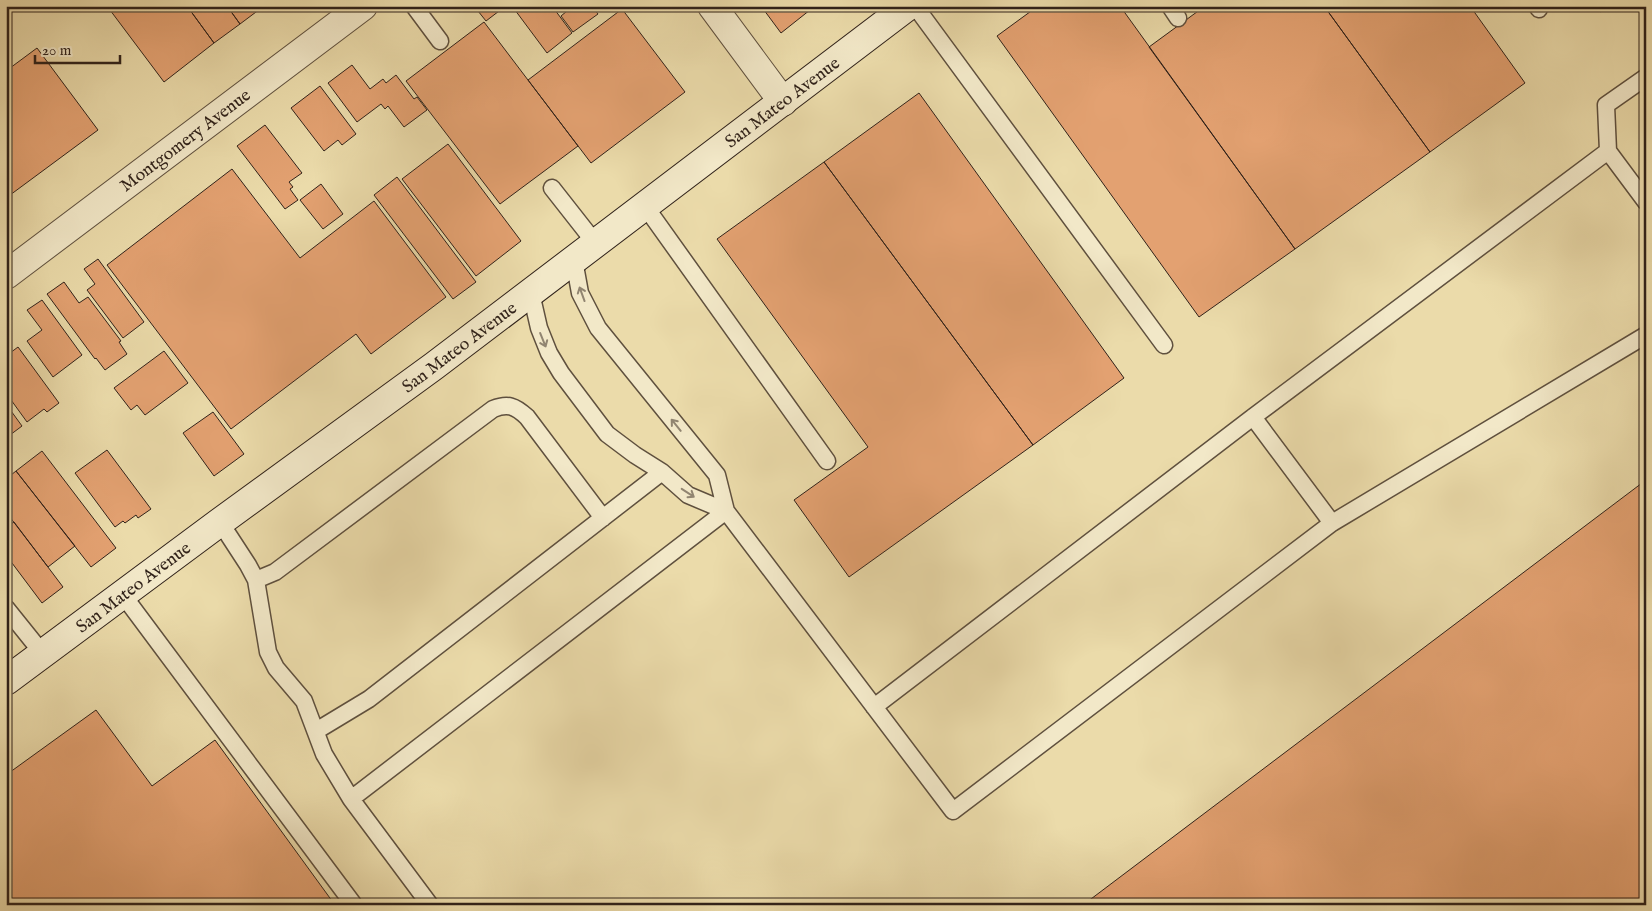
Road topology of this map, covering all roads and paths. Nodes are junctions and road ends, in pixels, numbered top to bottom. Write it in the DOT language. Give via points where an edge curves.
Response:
graph roads {
  1 [pos="363,6"];
  2 [pos="414,6"];
  3 [pos="712,6"];
  4 [pos="908,6"];
  5 [pos="914,6"];
  6 [pos="440,42"];
  7 [pos="1646,77"];
  8 [pos="783,102"];
  9 [pos="1608,151"];
  10 [pos="552,188"];
  11 [pos="1645,199"];
  12 [pos="645,206"];
  13 [pos="596,244"];
  14 [pos="574,260"];
  15 [pos="6,274"];
  16 [pos="531,293"];
  17 [pos="1646,335"];
  18 [pos="1164,345"];
  19 [pos="1253,417"];
  20 [pos="826,461"];
  21 [pos="662,472"];
  22 [pos="726,511"];
  23 [pos="603,518"];
  24 [pos="220,522"];
  25 [pos="1332,523"];
  26 [pos="256,580"];
  27 [pos="122,595"];
  28 [pos="6,608"];
  29 [pos="43,654"];
  30 [pos="6,682"];
  31 [pos="874,707"];
  32 [pos="316,731"];
  33 [pos="351,799"];
  34 [pos="354,905"];
  35 [pos="430,905"];
  1 -- 15 [label="main road, Montgomery Avenue"];
  2 -- 6 [label="lane"];
  3 -- 8 [label="main road"];
  4 -- 8 [label="main road, San Mateo Avenue"];
  5 -- 18 [label="lane"];
  7 -- 9 [label="lane" via="1606,105"];
  8 -- 12 [label="main road, San Mateo Avenue"];
  9 -- 11 [label="lane"];
  9 -- 19 [label="lane"];
  10 -- 13 [label="lane"];
  12 -- 13 [label="main road, San Mateo Avenue"];
  12 -- 20 [label="lane"];
  13 -- 14 [label="main road, San Mateo Avenue"];
  14 -- 16 [label="main road, San Mateo Avenue"];
  22 -- 14 [label="lane, one-way" via="717,475 598,328 580,293"];
  16 -- 21 [label="lane, one-way" via="539,328 561,373 606,434"];
  16 -- 24 [label="main road, San Mateo Avenue"];
  17 -- 25 [label="lane"];
  19 -- 25 [label="lane"];
  19 -- 31 [label="lane"];
  21 -- 22 [label="lane, one-way" via="688,495"];
  21 -- 23 [label="lane"];
  22 -- 31 [label="lane"];
  22 -- 33 [label="lane"];
  23 -- 26 [label="lane" via="527,417 517,408 502,405 275,572"];
  23 -- 32 [label="lane" via="369,699"];
  24 -- 26 [label="lane"];
  24 -- 27 [label="main road, San Mateo Avenue"];
  25 -- 31 [label="lane" via="953,811"];
  26 -- 32 [label="lane" via="268,652 276,668 304,701"];
  27 -- 29 [label="main road, San Mateo Avenue"];
  27 -- 34 [label="lane"];
  28 -- 29 [label="lane"];
  29 -- 30 [label="main road, San Mateo Avenue"];
  32 -- 33 [label="lane" via="324,754"];
  33 -- 35 [label="lane"];
}
